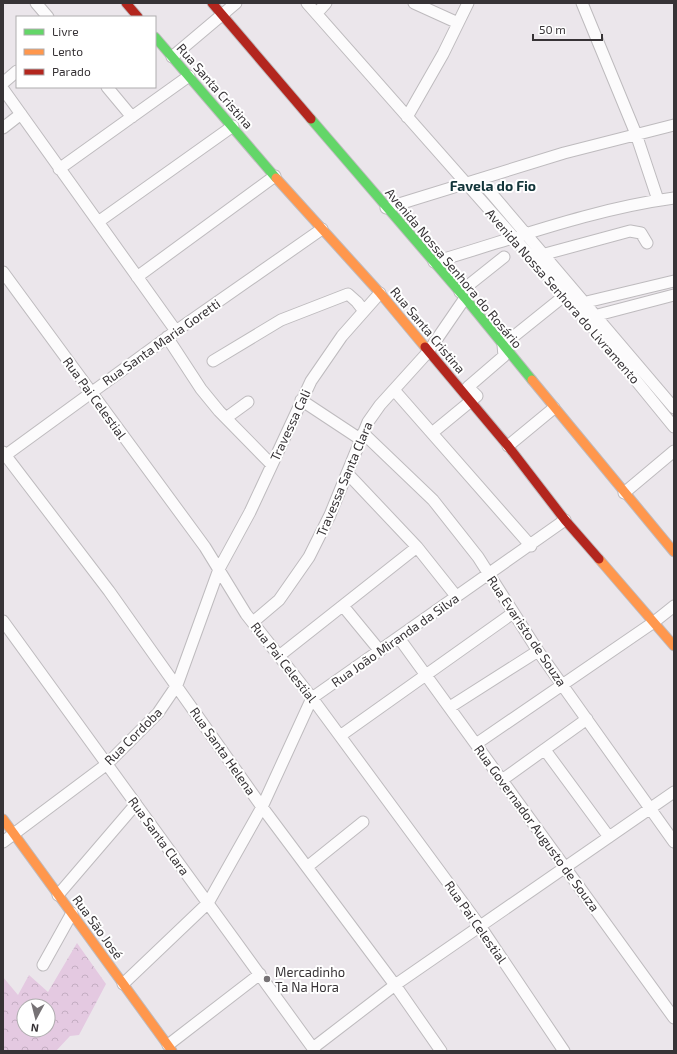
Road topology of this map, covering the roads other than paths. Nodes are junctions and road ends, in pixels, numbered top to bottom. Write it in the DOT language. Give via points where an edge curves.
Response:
graph roads {
  1 [pos="36,3"];
  2 [pos="126,3"];
  3 [pos="212,3"];
  4 [pos="236,3"];
  5 [pos="308,3"];
  6 [pos="326,3"];
  7 [pos="414,3"];
  8 [pos="468,3"];
  9 [pos="582,3"];
  10 [pos="317,14"];
  11 [pos="47,16"];
  12 [pos="137,16"];
  13 [pos="222,16"];
  14 [pos="458,23"];
  15 [pos="156,38"];
  16 [pos="172,57"];
  17 [pos="16,72"];
  18 [pos="189,76"];
  19 [pos="3,83"];
  20 [pos="108,88"];
  21 [pos="3,89"];
  22 [pos="21,114"];
  23 [pos="132,117"];
  24 [pos="407,117"];
  25 [pos="674,125"];
  26 [pos="233,126"];
  27 [pos="3,128"];
  28 [pos="636,134"];
  29 [pos="59,169"];
  30 [pos="275,176"];
  31 [pos="480,180"];
  32 [pos="466,184"];
  33 [pos="674,198"];
  34 [pos="658,200"];
  35 [pos="386,208"];
  36 [pos="98,222"];
  37 [pos="322,229"];
  38 [pos="527,234"];
  39 [pos="515,238"];
  40 [pos="647,244"];
  41 [pos="544,254"];
  42 [pos="504,257"];
  43 [pos="434,262"];
  44 [pos="3,272"];
  45 [pos="138,277"];
  46 [pos="674,281"];
  47 [pos="380,293"];
  48 [pos="463,295"];
  49 [pos="674,295"];
  50 [pos="564,296"];
  51 [pos="578,304"];
  52 [pos="364,311"];
  53 [pos="590,317"];
  54 [pos="171,334"];
  55 [pos="503,345"];
  56 [pos="428,352"];
  57 [pos="213,361"];
  58 [pos="394,390"];
  59 [pos="90,392"];
  60 [pos="301,400"];
  61 [pos="248,402"];
  62 [pos="470,402"];
  63 [pos="554,408"];
  64 [pos="674,408"];
  65 [pos="226,418"];
  66 [pos="674,427"];
  67 [pos="432,433"];
  68 [pos="362,436"];
  69 [pos="508,446"];
  70 [pos="674,451"];
  71 [pos="4,455"];
  72 [pos="272,464"];
  73 [pos="348,473"];
  74 [pos="624,493"];
  75 [pos="565,520"];
  76 [pos="531,546"];
  77 [pos="417,547"];
  78 [pos="674,552"];
  79 [pos="219,569"];
  80 [pos="488,574"];
  81 [pos="456,596"];
  82 [pos="343,606"];
  83 [pos="674,606"];
  84 [pos="513,613"];
  85 [pos="3,621"];
  86 [pos="253,622"];
  87 [pos="654,622"];
  88 [pos="399,638"];
  89 [pos="674,646"];
  90 [pos="380,651"];
  91 [pos="538,651"];
  92 [pos="279,656"];
  93 [pos="426,675"];
  94 [pos="563,684"];
  95 [pos="177,685"];
  96 [pos="312,698"];
  97 [pos="450,707"];
  98 [pos="587,719"];
  99 [pos="340,736"];
  100 [pos="476,744"];
  101 [pos="545,750"];
  102 [pos="107,764"];
  103 [pos="502,780"];
  104 [pos="674,792"];
  105 [pos="136,804"];
  106 [pos="262,807"];
  107 [pos="650,808"];
  108 [pos="3,819"];
  109 [pos="363,822"];
  110 [pos="13,833"];
  111 [pos="609,837"];
  112 [pos="3,842"];
  113 [pos="674,842"];
  114 [pos="307,867"];
  115 [pos="565,867"];
  116 [pos="58,895"];
  117 [pos="208,903"];
  118 [pos="72,914"];
  119 [pos="480,926"];
  120 [pos="43,965"];
  121 [pos="260,974"];
  122 [pos="124,984"];
  123 [pos="395,985"];
  124 [pos="674,1018"];
  125 [pos="170,1048"];
  126 [pos="314,1050"];
  127 [pos="441,1051"];
  128 [pos="564,1051"];
  1 -- 11 [label="street"];
  2 -- 12 [label="main road"];
  3 -- 13 [label="main road, Avenida Nossa Senhora do Rosário"];
  4 -- 13 [label="street"];
  5 -- 10 [label="street, Avenida Nossa Senhora do Livramento"];
  6 -- 10 [label="street"];
  7 -- 14 [label="street"];
  8 -- 14 [label="street"];
  9 -- 28 [label="street"];
  10 -- 24 [label="street, Avenida Nossa Senhora do Livramento"];
  13 -- 16 [label="street"];
  13 -- 35 [label="main road, Avenida Nossa Senhora do Rosário"];
  14 -- 24 [label="street"];
  15 -- 16 [label="main road, Rua Santa Cristina"];
  16 -- 18 [label="main road, Rua Santa Cristina"];
  17 -- 19 [label="street"];
  18 -- 23 [label="street"];
  18 -- 26 [label="main road, Rua Santa Cristina"];
  20 -- 23 [label="street"];
  21 -- 22 [label="street"];
  22 -- 27 [label="street"];
  22 -- 29 [label="street"];
  23 -- 29 [label="street"];
  24 -- 32 [label="street, Avenida Nossa Senhora do Livramento"];
  25 -- 28 [label="street"];
  26 -- 30 [label="main road, Rua Santa Cristina"];
  26 -- 36 [label="street"];
  28 -- 31 [label="street" via="564,153"];
  28 -- 34 [label="street"];
  29 -- 36 [label="street"];
  30 -- 37 [label="main road, Rua Santa Cristina"];
  30 -- 45 [label="street"];
  31 -- 32 [label="street"];
  31 -- 38 [label="street, Avenida Nossa Senhora do Livramento"];
  32 -- 35 [label="street"];
  32 -- 39 [label="street, Avenida Nossa Senhora do Livramento"];
  33 -- 34 [label="street"];
  34 -- 38 [label="street" via="601,212"];
  35 -- 43 [label="main road, Avenida Nossa Senhora do Rosário"];
  36 -- 45 [label="street"];
  37 -- 47 [label="main road, Rua Santa Cristina"];
  37 -- 54 [label="street, Rua Santa Maria Goretti"];
  38 -- 39 [label="street"];
  38 -- 41 [label="street, Avenida Nossa Senhora do Livramento"];
  39 -- 43 [label="street"];
  39 -- 50 [label="street, Avenida Nossa Senhora do Livramento"];
  40 -- 41 [label="street" via="641,233 630,231"];
  41 -- 51 [label="street, Avenida Nossa Senhora do Livramento"];
  42 -- 48 [label="street, Travessa Santa Clara"];
  43 -- 48 [label="main road, Avenida Nossa Senhora do Rosário"];
  44 -- 59 [label="street, Rua Pai Celestial"];
  45 -- 54 [label="street"];
  46 -- 51 [label="street"];
  47 -- 52 [label="street, Travessa Cali"];
  47 -- 56 [label="main road, Rua Santa Cristina"];
  48 -- 55 [label="main road, Avenida Nossa Senhora do Rosário"];
  48 -- 56 [label="street, Travessa Santa Clara"];
  49 -- 53 [label="street"];
  50 -- 51 [label="street, Avenida Nossa Senhora do Livramento"];
  50 -- 55 [label="street"];
  51 -- 53 [label="street, Avenida Nossa Senhora do Livramento"];
  52 -- 57 [label="street" via="348,294 281,320"];
  52 -- 60 [label="street, Travessa Cali" via="342,336"];
  53 -- 64 [label="street, Avenida Nossa Senhora do Livramento"];
  53 -- 66 [label="street, Avenida Nossa Senhora do Livramento"];
  54 -- 59 [label="street, Rua Santa Maria Goretti"];
  54 -- 65 [label="street" via="202,389"];
  55 -- 62 [label="street" via="504,356 468,387 477,396"];
  55 -- 63 [label="main road, Avenida Nossa Senhora do Rosário"];
  56 -- 58 [label="street, Travessa Santa Clara"];
  56 -- 62 [label="main road, Rua Santa Cristina"];
  58 -- 67 [label="street"];
  58 -- 68 [label="street, Travessa Santa Clara" via="368,422"];
  59 -- 71 [label="street, Rua Santa Maria Goretti"];
  59 -- 79 [label="street, Rua Pai Celestial"];
  60 -- 68 [label="street, Rua Evaristo de Souza"];
  60 -- 72 [label="street, Travessa Cali"];
  61 -- 65 [label="street"];
  62 -- 67 [label="street"];
  62 -- 69 [label="main road, Rua Santa Cristina"];
  63 -- 69 [label="street"];
  63 -- 74 [label="main road, Avenida Nossa Senhora do Rosário"];
  65 -- 72 [label="street"];
  67 -- 76 [label="street"];
  68 -- 73 [label="street, Travessa Santa Clara"];
  68 -- 80 [label="street, Rua Evaristo de Souza" via="433,500 478,557"];
  69 -- 75 [label="main road, Rua Santa Cristina"];
  70 -- 74 [label="street"];
  71 -- 95 [label="street, Rua Santa Helena" via="109,591"];
  72 -- 79 [label="street, Travessa Cali"];
  73 -- 77 [label="street"];
  73 -- 86 [label="street, Travessa Santa Clara" via="309,557 279,600"];
  74 -- 78 [label="main road, Avenida Nossa Senhora do Rosário"];
  75 -- 76 [label="street, Rua João Miranda da Silva"];
  75 -- 87 [label="main road, Rua Santa Cristina"];
  76 -- 80 [label="street, Rua João Miranda da Silva"];
  77 -- 81 [label="street"];
  77 -- 82 [label="street"];
  79 -- 86 [label="street, Rua Pai Celestial"];
  79 -- 95 [label="street, Rua Cordoba"];
  80 -- 81 [label="street, Rua João Miranda da Silva"];
  80 -- 84 [label="street, Rua Evaristo de Souza"];
  81 -- 88 [label="street, Rua João Miranda da Silva"];
  82 -- 90 [label="street"];
  82 -- 92 [label="street"];
  83 -- 87 [label="street"];
  84 -- 91 [label="street, Rua Evaristo de Souza"];
  84 -- 93 [label="street"];
  85 -- 102 [label="street, Rua Santa Clara"];
  86 -- 92 [label="street, Rua Pai Celestial"];
  87 -- 89 [label="main road, Rua Santa Cristina"];
  87 -- 94 [label="street"];
  88 -- 90 [label="street, Rua João Miranda da Silva"];
  88 -- 93 [label="street, Rua Governador Augusto de Souza"];
  90 -- 96 [label="street, Rua João Miranda da Silva"];
  91 -- 94 [label="street, Rua Evaristo de Souza"];
  91 -- 97 [label="street"];
  92 -- 96 [label="street, Rua Pai Celestial"];
  93 -- 97 [label="street, Rua Governador Augusto de Souza"];
  93 -- 99 [label="street"];
  94 -- 98 [label="street, Rua Evaristo de Souza"];
  94 -- 100 [label="street"];
  95 -- 102 [label="street, Rua Cordoba" via="158,713"];
  95 -- 106 [label="street, Rua Santa Helena"];
  96 -- 99 [label="street, Rua Pai Celestial"];
  96 -- 106 [label="street"];
  97 -- 100 [label="street, Rua Governador Augusto de Souza"];
  98 -- 101 [label="street"];
  98 -- 107 [label="street, Rua Evaristo de Souza"];
  99 -- 119 [label="street, Rua Pai Celestial"];
  100 -- 103 [label="street, Rua Governador Augusto de Souza"];
  101 -- 103 [label="street"];
  101 -- 111 [label="street"];
  102 -- 105 [label="street, Rua Santa Clara"];
  102 -- 110 [label="street, Rua Cordoba"];
  103 -- 115 [label="street, Rua Governador Augusto de Souza"];
  104 -- 107 [label="street"];
  105 -- 116 [label="street"];
  105 -- 117 [label="street, Rua Santa Clara"];
  106 -- 114 [label="street, Rua Santa Helena"];
  106 -- 117 [label="street"];
  107 -- 111 [label="street"];
  107 -- 113 [label="street, Rua Evaristo de Souza"];
  108 -- 110 [label="main road, Rua São José"];
  109 -- 114 [label="street"];
  110 -- 112 [label="street, Rua Cordoba"];
  110 -- 116 [label="main road, Rua São José"];
  111 -- 115 [label="street"];
  114 -- 123 [label="street, Rua Santa Helena"];
  115 -- 119 [label="street"];
  115 -- 124 [label="street, Rua Governador Augusto de Souza"];
  116 -- 118 [label="main road, Rua São José"];
  117 -- 121 [label="street, Rua Santa Clara"];
  117 -- 122 [label="street"];
  118 -- 120 [label="street"];
  118 -- 122 [label="main road, Rua São José"];
  119 -- 123 [label="street"];
  119 -- 128 [label="street, Rua Pai Celestial"];
  121 -- 125 [label="street"];
  121 -- 126 [label="street, Rua Santa Clara"];
  122 -- 125 [label="main road, Rua São José"];
  123 -- 126 [label="street"];
  123 -- 127 [label="street, Rua Santa Helena"];
}
